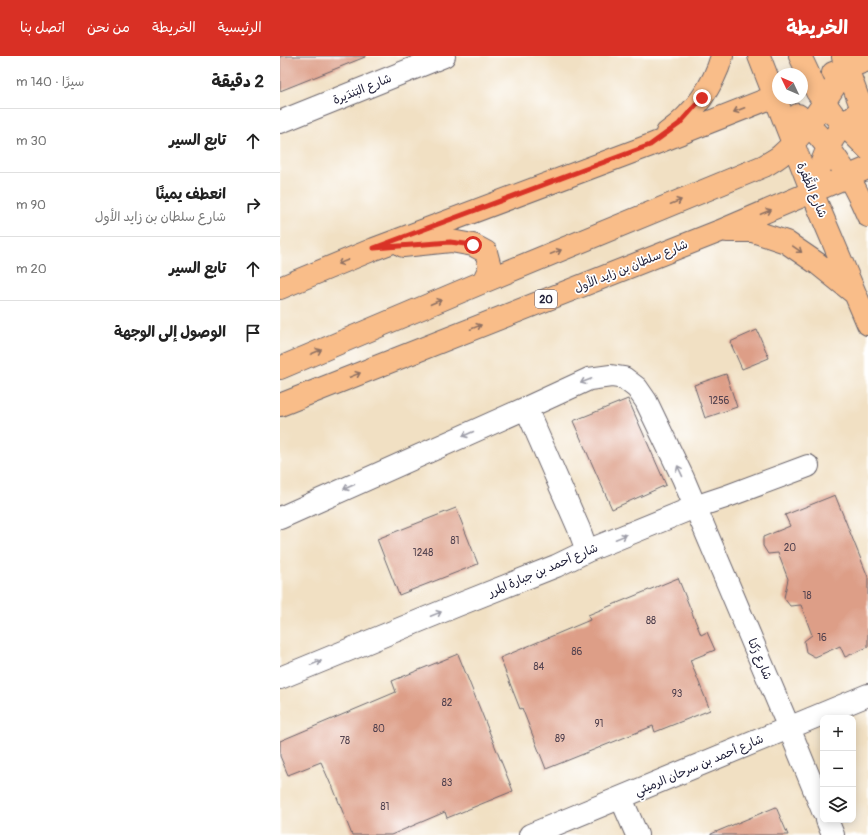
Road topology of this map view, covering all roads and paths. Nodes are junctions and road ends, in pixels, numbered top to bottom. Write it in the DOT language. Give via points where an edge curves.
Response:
graph roads {
  1 [pos="444,56"];
  2 [pos="722,56"];
  3 [pos="759,56"];
  4 [pos="800,56"];
  5 [pos="868,60"];
  6 [pos="845,61"];
  7 [pos="803,68"];
  8 [pos="808,82"];
  9 [pos="808,84"];
  10 [pos="772,85"];
  11 [pos="772,98"];
  12 [pos="824,102"];
  13 [pos="780,104"];
  14 [pos="786,104"];
  15 [pos="866,113"];
  16 [pos="280,122"];
  17 [pos="809,125"];
  18 [pos="844,125"];
  19 [pos="793,143"];
  20 [pos="650,145"];
  21 [pos="828,147"];
  22 [pos="868,149"];
  23 [pos="868,168"];
  24 [pos="848,176"];
  25 [pos="812,192"];
  26 [pos="868,216"];
  27 [pos="720,231"];
  28 [pos="374,248"];
  29 [pos="483,282"];
  30 [pos="280,288"];
  31 [pos="856,295"];
  32 [pos="868,324"];
  33 [pos="280,368"];
  34 [pos="280,405"];
  35 [pos="526,408"];
  36 [pos="808,466"];
  37 [pos="695,508"];
  38 [pos="280,518"];
  39 [pos="587,551"];
  40 [pos="280,678"];
  41 [pos="868,696"];
  42 [pos="789,728"];
  43 [pos="621,798"];
  44 [pos="820,804"];
  45 [pos="828,823"];
  46 [pos="530,835"];
  47 [pos="637,835"];
  48 [pos="833,835"];
  1 -- 16 [label="street, شارع البَندَيرة"];
  2 -- 20 [label="main road" via="719,67 702,98 679,124"];
  3 -- 10 [label="main road, شارع الظَّفرة"];
  4 -- 7 [label="main road"];
  5 -- 6 [label="main road"];
  6 -- 8 [label="main road"];
  6 -- 12 [label="main road"];
  6 -- 15 [label="main road"];
  9 -- 12 [label="main road"];
  11 -- 20 [label="main road, one-way"];
  12 -- 17 [label="main road"];
  12 -- 18 [label="main road"];
  13 -- 19 [label="main road, شارع الظَّفرة"];
  14 -- 17 [label="main road"];
  15 -- 18 [label="main road" via="851,117"];
  17 -- 19 [label="main road"];
  17 -- 21 [label="main road"];
  18 -- 21 [label="main road"];
  18 -- 22 [label="main road"];
  19 -- 25 [label="main road, شارع الظَّفرة"];
  29 -- 19 [label="main road, one-way" via="764,166"];
  20 -- 28 [label="main road"];
  21 -- 24 [label="main road"];
  21 -- 25 [label="main road"];
  23 -- 24 [label="main road, شارع سلطان بن زايد الأول / 20"];
  24 -- 25 [label="main road, شارع سلطان بن زايد الأول / 20"];
  24 -- 26 [label="main road"];
  27 -- 25 [label="main road, شارع سلطان بن زايد الأول / 20, one-way"];
  25 -- 31 [label="main road, شارع الظَّفرة"];
  27 -- 31 [label="main road, one-way" via="753,231 786,242"];
  34 -- 27 [label="main road, شارع سلطان بن زايد الأول / 20, one-way"];
  28 -- 29 [label="main road" via="450,242 473,245 486,252 490,267"];
  28 -- 30 [label="main road, one-way"];
  33 -- 29 [label="main road, one-way"];
  31 -- 32 [label="main road, شارع الظَّفرة"];
  37 -- 35 [label="street, شارع رَكنا, one-way" via="646,401 637,388 624,378 589,378"];
  35 -- 38 [label="street, شارع رَكنا, one-way"];
  35 -- 39 [label="street"];
  36 -- 37 [label="street, شارع أحمد بن جبارة المرر"];
  39 -- 37 [label="street, شارع أحمد بن جبارة المرر, one-way"];
  37 -- 42 [label="street, شارع رَكنا"];
  40 -- 39 [label="street, شارع أحمد بن جبارة المرر, one-way" via="556,566"];
  41 -- 42 [label="street, شارع أحمد بن سرحان الرميثي"];
  42 -- 43 [label="street, شارع أحمد بن سرحان الرميثي"];
  42 -- 44 [label="street, شارع رَكنا"];
  43 -- 46 [label="street, شارع أحمد بن سرحان الرميثي"];
  43 -- 47 [label="street"];
  45 -- 48 [label="street"];
}
